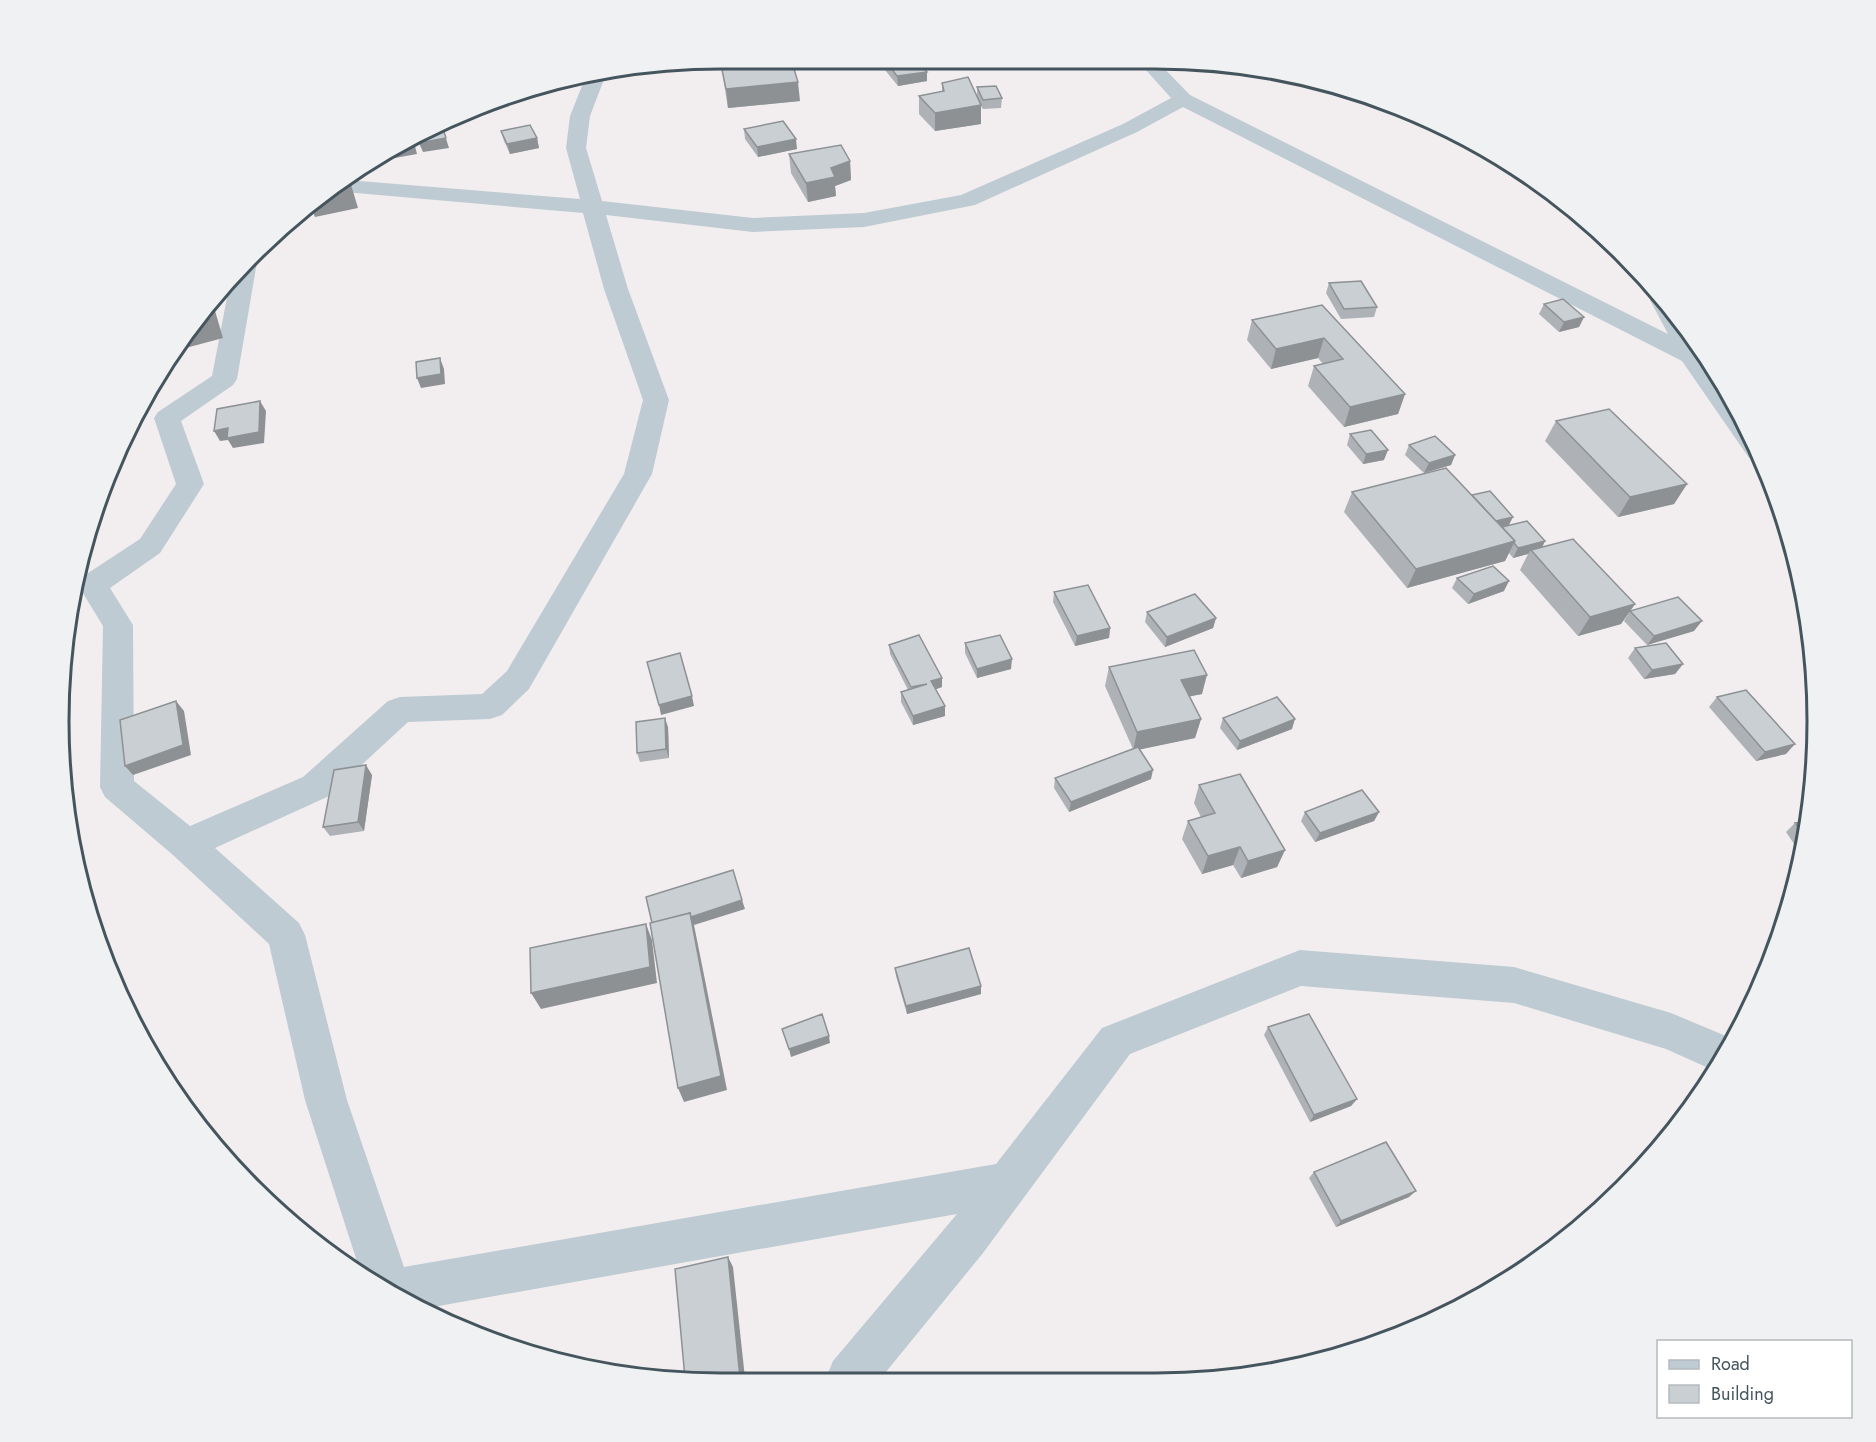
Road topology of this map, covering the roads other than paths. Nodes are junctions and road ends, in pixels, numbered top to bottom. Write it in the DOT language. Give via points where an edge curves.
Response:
graph roads {
  1 [pos="1155,69"];
  2 [pos="592,82"];
  3 [pos="1183,99"];
  4 [pos="348,187"];
  5 [pos="594,207"];
  6 [pos="243,278"];
  7 [pos="1681,336"];
  8 [pos="1691,356"];
  9 [pos="1725,405"];
  10 [pos="186,844"];
  11 [pos="1717,1052"];
  12 [pos="1009,1183"];
  13 [pos="386,1280"];
  14 [pos="402,1290"];
  15 [pos="854,1373"];
  1 -- 3 [label="street"];
  2 -- 5 [label="street" via="580,116 576,148"];
  3 -- 5 [label="street" via="1130,128 967,200 864,220 753,225"];
  3 -- 8 [label="street"];
  4 -- 5 [label="street"];
  5 -- 10 [label="street" via="616,289 656,400 638,474 518,680 490,706 400,710 315,787"];
  6 -- 10 [label="street" via="224,379 167,418 190,484 150,546 93,585 118,625 117,788"];
  7 -- 8 [label="street"];
  8 -- 9 [label="street"];
  10 -- 13 [label="street" via="286,936 326,1100"];
  11 -- 12 [label="street" via="1671,1032 1514,986 1300,968 1116,1041"];
  12 -- 14 [label="street"];
  12 -- 15 [label="street"];
}
